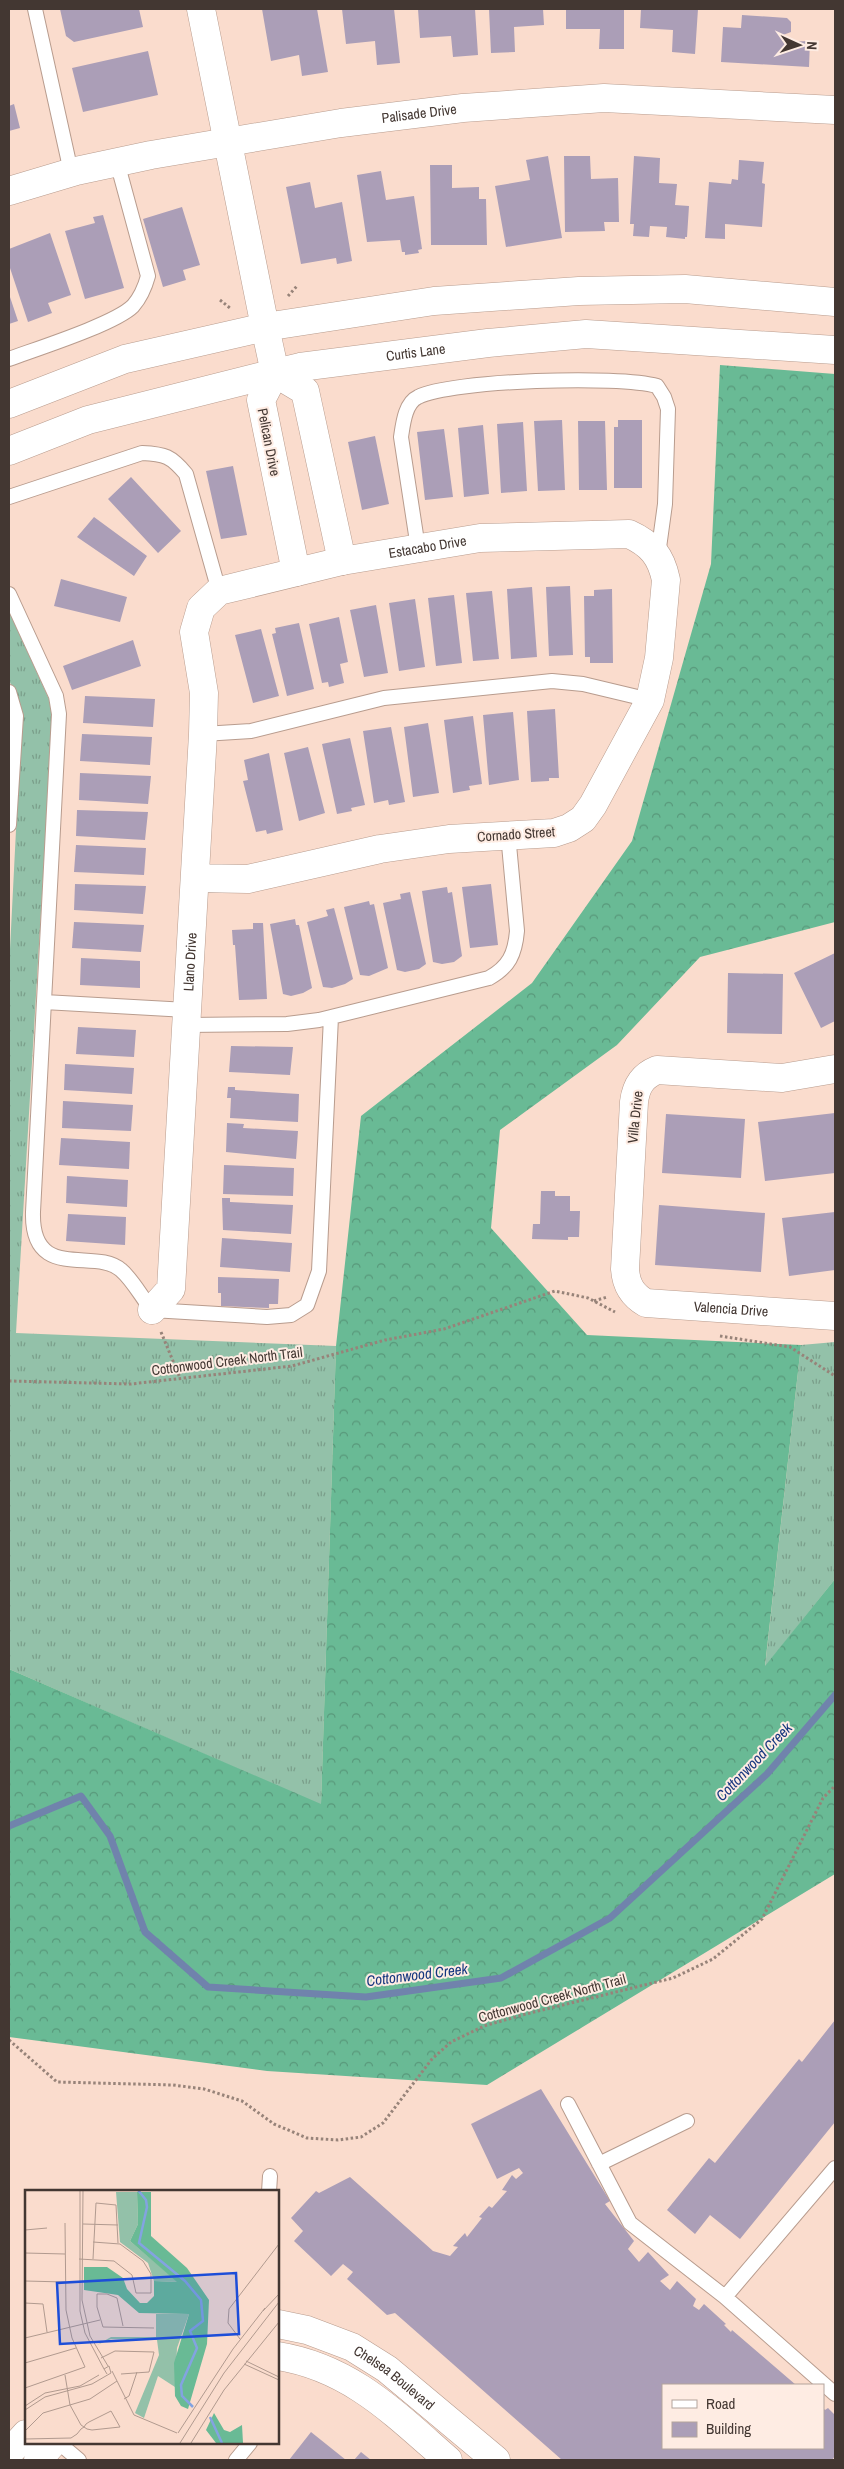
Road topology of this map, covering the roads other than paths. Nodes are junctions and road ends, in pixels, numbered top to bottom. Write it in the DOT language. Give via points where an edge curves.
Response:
graph roads {
  1 [pos="35,9"];
  2 [pos="200,9"];
  3 [pos="835,110"];
  4 [pos="227,143"];
  5 [pos="117,162"];
  6 [pos="71,172"];
  7 [pos="9,191"];
  8 [pos="835,302"];
  9 [pos="265,327"];
  10 [pos="835,350"];
  11 [pos="9,359"];
  12 [pos="275,373"];
  13 [pos="9,404"];
  14 [pos="9,451"];
  15 [pos="9,497"];
  16 [pos="418,548"];
  17 [pos="658,555"];
  18 [pos="342,561"];
  19 [pos="296,572"];
  20 [pos="9,594"];
  21 [pos="210,600"];
  22 [pos="9,692"];
  23 [pos="650,700"];
  24 [pos="203,734"];
  25 [pos="9,825"];
  26 [pos="508,834"];
  27 [pos="195,878"];
  28 [pos="44,1002"];
  29 [pos="187,1017"];
  30 [pos="331,1017"];
  31 [pos="835,1069"];
  32 [pos="631,1291"];
  33 [pos="152,1310"];
  34 [pos="835,1316"];
  35 [pos="568,2104"];
  36 [pos="686,2121"];
  37 [pos="599,2164"];
  38 [pos="835,2168"];
  39 [pos="270,2176"];
  40 [pos="269,2190"];
  41 [pos="725,2297"];
  42 [pos="279,2324"];
  43 [pos="279,2356"];
  44 [pos="824,2384"];
  45 [pos="824,2384"];
  46 [pos="835,2394"];
  47 [pos="25,2435"];
  48 [pos="52,2444"];
  49 [pos="60,2444"];
  50 [pos="249,2444"];
  51 [pos="9,2453"];
  52 [pos="38,2460"];
  53 [pos="79,2460"];
  54 [pos="236,2460"];
  55 [pos="448,2460"];
  56 [pos="496,2460"];
  1 -- 6 [label="lane"];
  2 -- 4 [label="street"];
  3 -- 4 [label="street, Palisade Drive" via="604,98 464,108 341,123"];
  4 -- 5 [label="street, Palisade Drive"];
  4 -- 9 [label="street"];
  5 -- 6 [label="street, Palisade Drive"];
  5 -- 11 [label="lane" via="148,276 144,288 132,307 112,320"];
  6 -- 7 [label="street, Palisade Drive"];
  8 -- 9 [label="street" via="685,289 579,291 434,302"];
  9 -- 12 [label="street"];
  9 -- 13 [label="street" via="125,359"];
  10 -- 12 [label="street, Curtis Lane" via="586,334 488,343"];
  12 -- 14 [label="street, Curtis Lane" via="88,420"];
  12 -- 18 [label="street" via="305,391"];
  12 -- 19 [label="street, Pelican Drive" via="261,400"];
  15 -- 21 [label="lane" via="142,452 173,459 186,474"];
  16 -- 17 [label="street, Estacabo Drive" via="480,538 629,534 644,540"];
  16 -- 17 [label="lane" via="401,437 403,420 409,406 418,397 458,387 547,381 622,381 657,386 668,409 665,504"];
  16 -- 18 [label="street, Estacabo Drive"];
  17 -- 23 [label="street, Cornado Street" via="666,580 660,658"];
  18 -- 19 [label="street, Estacabo Drive"];
  19 -- 21 [label="street, Estacabo Drive"];
  20 -- 28 [label="lane" via="56,696 59,714"];
  21 -- 24 [label="street, Llano Drive" via="194,632 204,693"];
  22 -- 25 [label="lane" via="16,716"];
  23 -- 24 [label="lane" via="583,684 552,681 384,698 259,730"];
  23 -- 26 [label="street, Cornado Street" via="583,818 554,833"];
  24 -- 27 [label="street, Llano Drive"];
  26 -- 27 [label="street, Cornado Street" via="380,849 248,879"];
  26 -- 30 [label="lane" via="517,931 511,960 501,972 489,978"];
  27 -- 29 [label="street, Llano Drive"];
  28 -- 29 [label="lane"];
  28 -- 33 [label="lane" via="34,1232 45,1249 56,1257 121,1269"];
  29 -- 30 [label="lane" via="287,1024"];
  29 -- 33 [label="street, Llano Drive" via="171,1289"];
  30 -- 33 [label="lane" via="318,1271 307,1305 291,1315 267,1317"];
  31 -- 32 [label="street, Villa Drive" via="782,1078 657,1070 642,1079 634,1102 625,1269 625,1280"];
  32 -- 34 [label="street, Valencia Drive" via="646,1303"];
  35 -- 37 [label="lane"];
  36 -- 37 [label="lane"];
  37 -- 41 [label="lane" via="630,2223"];
  38 -- 41 [label="lane"];
  39 -- 40 [label="lane"];
  41 -- 44 [label="lane"];
  42 -- 56 [label="street, Chelsea Boulevard" via="307,2330 352,2347 380,2364"];
  43 -- 55 [label="street, Chelsea Boulevard" via="332,2371 364,2389"];
  45 -- 46 [label="lane"];
  47 -- 51 [label="street"];
  48 -- 52 [label="street"];
  49 -- 53 [label="lane"];
  50 -- 54 [label="lane"];
}
